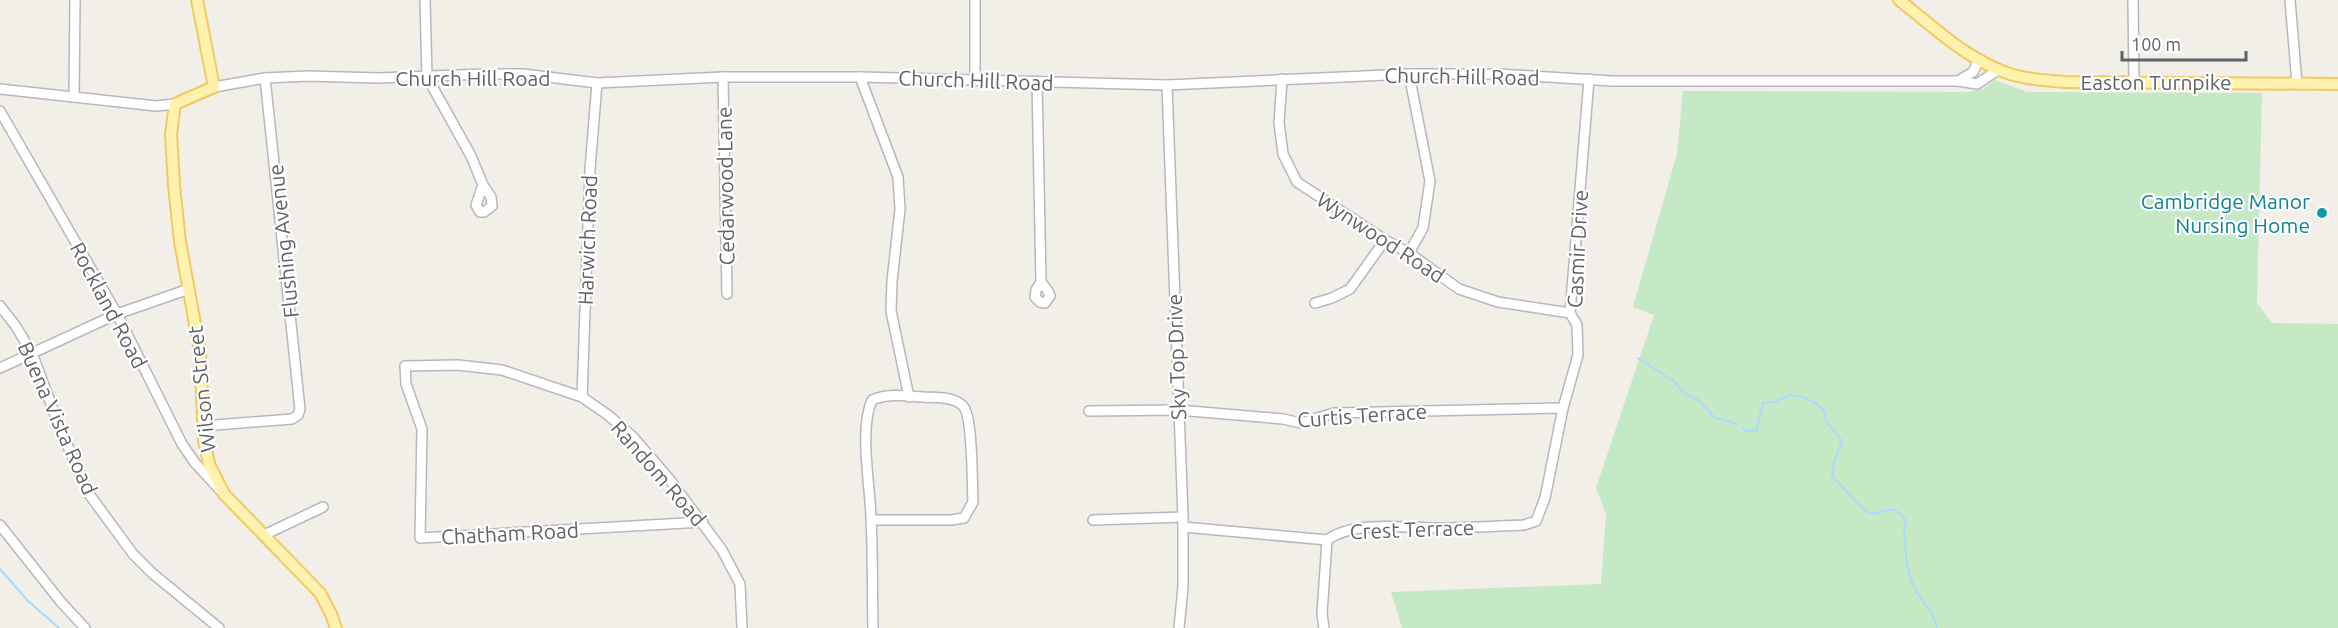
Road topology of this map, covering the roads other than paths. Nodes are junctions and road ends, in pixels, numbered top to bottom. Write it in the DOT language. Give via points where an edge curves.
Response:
graph roads {
  1 [pos="75,0"];
  2 [pos="197,0"];
  3 [pos="425,0"];
  4 [pos="975,0"];
  5 [pos="1899,0"];
  6 [pos="2133,0"];
  7 [pos="2289,0"];
  8 [pos="1979,59"];
  9 [pos="1998,70"];
  10 [pos="1409,74"];
  11 [pos="427,77"];
  12 [pos="723,77"];
  13 [pos="860,77"];
  14 [pos="265,78"];
  15 [pos="1282,79"];
  16 [pos="1589,79"];
  17 [pos="975,81"];
  18 [pos="1958,81"];
  19 [pos="1037,82"];
  20 [pos="2134,82"];
  21 [pos="597,83"];
  22 [pos="2297,84"];
  23 [pos="2338,84"];
  24 [pos="1167,85"];
  25 [pos="214,87"];
  26 [pos="0,89"];
  27 [pos="74,97"];
  28 [pos="175,104"];
  29 [pos="0,111"];
  30 [pos="483,185"];
  31 [pos="1385,240"];
  32 [pos="1409,253"];
  33 [pos="1041,282"];
  34 [pos="189,289"];
  35 [pos="727,294"];
  36 [pos="1315,303"];
  37 [pos="0,306"];
  38 [pos="1570,313"];
  39 [pos="117,314"];
  40 [pos="32,353"];
  41 [pos="405,366"];
  42 [pos="0,368"];
  43 [pos="582,397"];
  44 [pos="909,397"];
  45 [pos="1563,408"];
  46 [pos="1178,410"];
  47 [pos="1089,411"];
  48 [pos="203,426"];
  49 [pos="224,494"];
  50 [pos="323,507"];
  51 [pos="871,520"];
  52 [pos="1094,520"];
  53 [pos="1536,520"];
  54 [pos="703,522"];
  55 [pos="1183,522"];
  56 [pos="0,525"];
  57 [pos="264,535"];
  58 [pos="1327,540"];
  59 [pos="85,628"];
  60 [pos="219,628"];
  61 [pos="336,628"];
  62 [pos="742,628"];
  63 [pos="873,628"];
  64 [pos="1179,628"];
  65 [pos="1324,628"];
  1 -- 27 [label="street"];
  2 -- 25 [label="main road"];
  3 -- 11 [label="street"];
  4 -- 17 [label="street"];
  5 -- 8 [label="main road, Easton Turnpike"];
  6 -- 20 [label="street"];
  7 -- 22 [label="street"];
  8 -- 9 [label="main road, Easton Turnpike"];
  8 -- 18 [label="street" via="1973,72"];
  9 -- 18 [label="street, Church Hill Road" via="1977,84"];
  9 -- 20 [label="main road, Easton Turnpike" via="2065,82"];
  10 -- 15 [label="street, Church Hill Road"];
  10 -- 16 [label="street, Church Hill Road"];
  10 -- 32 [label="street" via="1430,180 1423,228"];
  11 -- 14 [label="street, Church Hill Road"];
  11 -- 21 [label="street, Church Hill Road" via="523,74"];
  11 -- 30 [label="street"];
  12 -- 13 [label="street, Church Hill Road"];
  12 -- 21 [label="street, Church Hill Road"];
  12 -- 35 [label="street, Cedarwood Lane"];
  13 -- 17 [label="street, Church Hill Road"];
  13 -- 44 [label="street" via="898,177 900,209 891,311"];
  14 -- 25 [label="street, Church Hill Road"];
  14 -- 48 [label="street, Flushing Avenue" via="301,404 298,416 292,419"];
  15 -- 24 [label="street, Church Hill Road"];
  15 -- 31 [label="street, Wynwood Road" via="1283,154 1297,182"];
  16 -- 18 [label="street, Church Hill Road"];
  16 -- 38 [label="street, Casmir Drive"];
  17 -- 19 [label="street, Church Hill Road"];
  19 -- 24 [label="street, Church Hill Road"];
  19 -- 33 [label="street"];
  20 -- 22 [label="main road, Easton Turnpike"];
  21 -- 43 [label="street, Harwich Road"];
  22 -- 23 [label="main road, Easton Turnpike"];
  24 -- 46 [label="street, Sky Top Drive"];
  25 -- 28 [label="main road, Church Hill Road"];
  26 -- 27 [label="street, Church Hill Road"];
  27 -- 28 [label="street, Church Hill Road" via="156,106"];
  28 -- 34 [label="main road, Wilson Street" via="171,134 174,185"];
  29 -- 39 [label="street, Rockland Road"];
  31 -- 32 [label="street, Wynwood Road"];
  31 -- 36 [label="street" via="1350,289"];
  32 -- 38 [label="street, Wynwood Road" via="1459,289 1498,302"];
  34 -- 39 [label="street"];
  34 -- 48 [label="main road, Wilson Street" via="200,351"];
  37 -- 40 [label="street, Buena Vista Road"];
  38 -- 45 [label="street, Casmir Drive" via="1577,326 1578,355"];
  39 -- 40 [label="street"];
  39 -- 49 [label="street, Rockland Road" via="182,444"];
  40 -- 42 [label="street"];
  40 -- 60 [label="street, Buena Vista Road" via="89,494 133,554"];
  41 -- 43 [label="street, Random Road" via="458,365 502,370"];
  41 -- 54 [label="street, Chatham Road" via="406,384 422,429 420,538"];
  43 -- 54 [label="street, Random Road" via="633,437"];
  44 -- 51 [label="street" via="882,396 872,399 868,408"];
  44 -- 51 [label="street" via="953,400 963,405 969,426 973,502 964,518"];
  45 -- 46 [label="street, Curtis Terrace" via="1334,413 1301,423"];
  45 -- 53 [label="street, Casmir Drive" via="1545,498"];
  46 -- 47 [label="street, Curtis Terrace"];
  46 -- 55 [label="street, Sky Top Drive"];
  48 -- 49 [label="main road, Wilson Street" via="208,464"];
  49 -- 57 [label="main road, Wilson Street"];
  50 -- 57 [label="street"];
  51 -- 63 [label="street"];
  52 -- 55 [label="street, Crest Terrace"];
  53 -- 58 [label="street, Crest Terrace" via="1524,525 1380,526 1336,533"];
  54 -- 62 [label="street, Random Road" via="740,584"];
  55 -- 58 [label="street, Crest Terrace"];
  55 -- 64 [label="street, Sky Top Drive"];
  56 -- 59 [label="street"];
  57 -- 61 [label="main road, Wilson Street" via="320,593"];
  58 -- 65 [label="street"];
}
